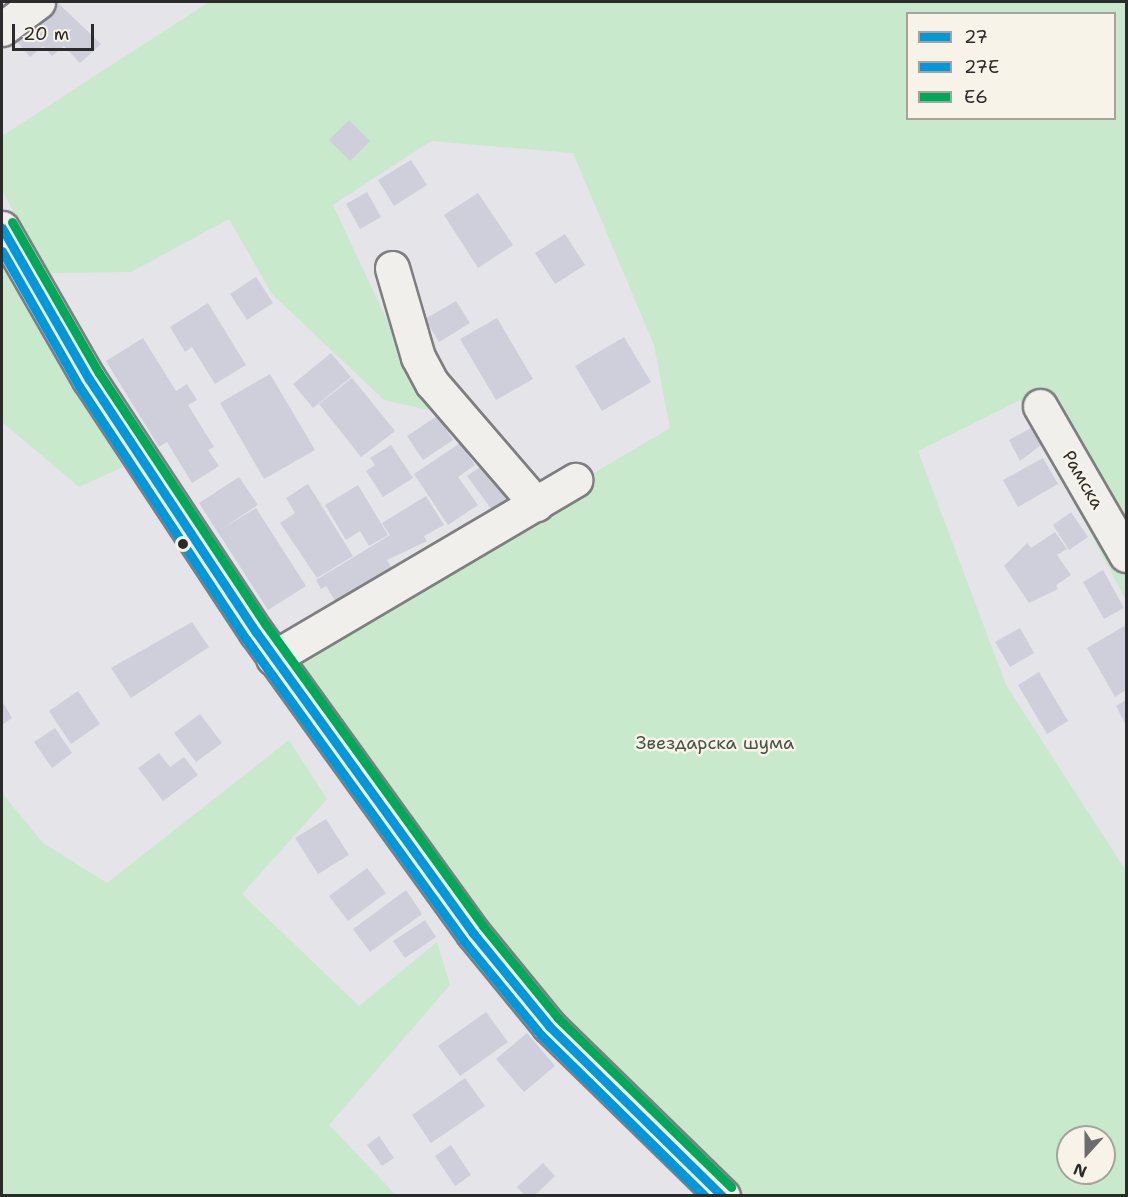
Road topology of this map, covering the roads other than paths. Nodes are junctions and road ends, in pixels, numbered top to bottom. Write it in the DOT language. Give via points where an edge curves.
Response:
graph roads {
  1 [pos="38,2"];
  2 [pos="2,29"];
  3 [pos="2,228"];
  4 [pos="392,268"];
  5 [pos="1040,406"];
  6 [pos="575,480"];
  7 [pos="536,504"];
  8 [pos="1126,555"];
  9 [pos="273,658"];
  10 [pos="723,1196"];
  1 -- 2 [label="main road"];
  3 -- 9 [label="main road" via="89,379"];
  4 -- 7 [label="main road" via="418,357 444,400"];
  5 -- 8 [label="main road, Рамска"];
  6 -- 7 [label="main road"];
  7 -- 9 [label="main road"];
  9 -- 10 [label="main road" via="520,992 588,1067"];
}
